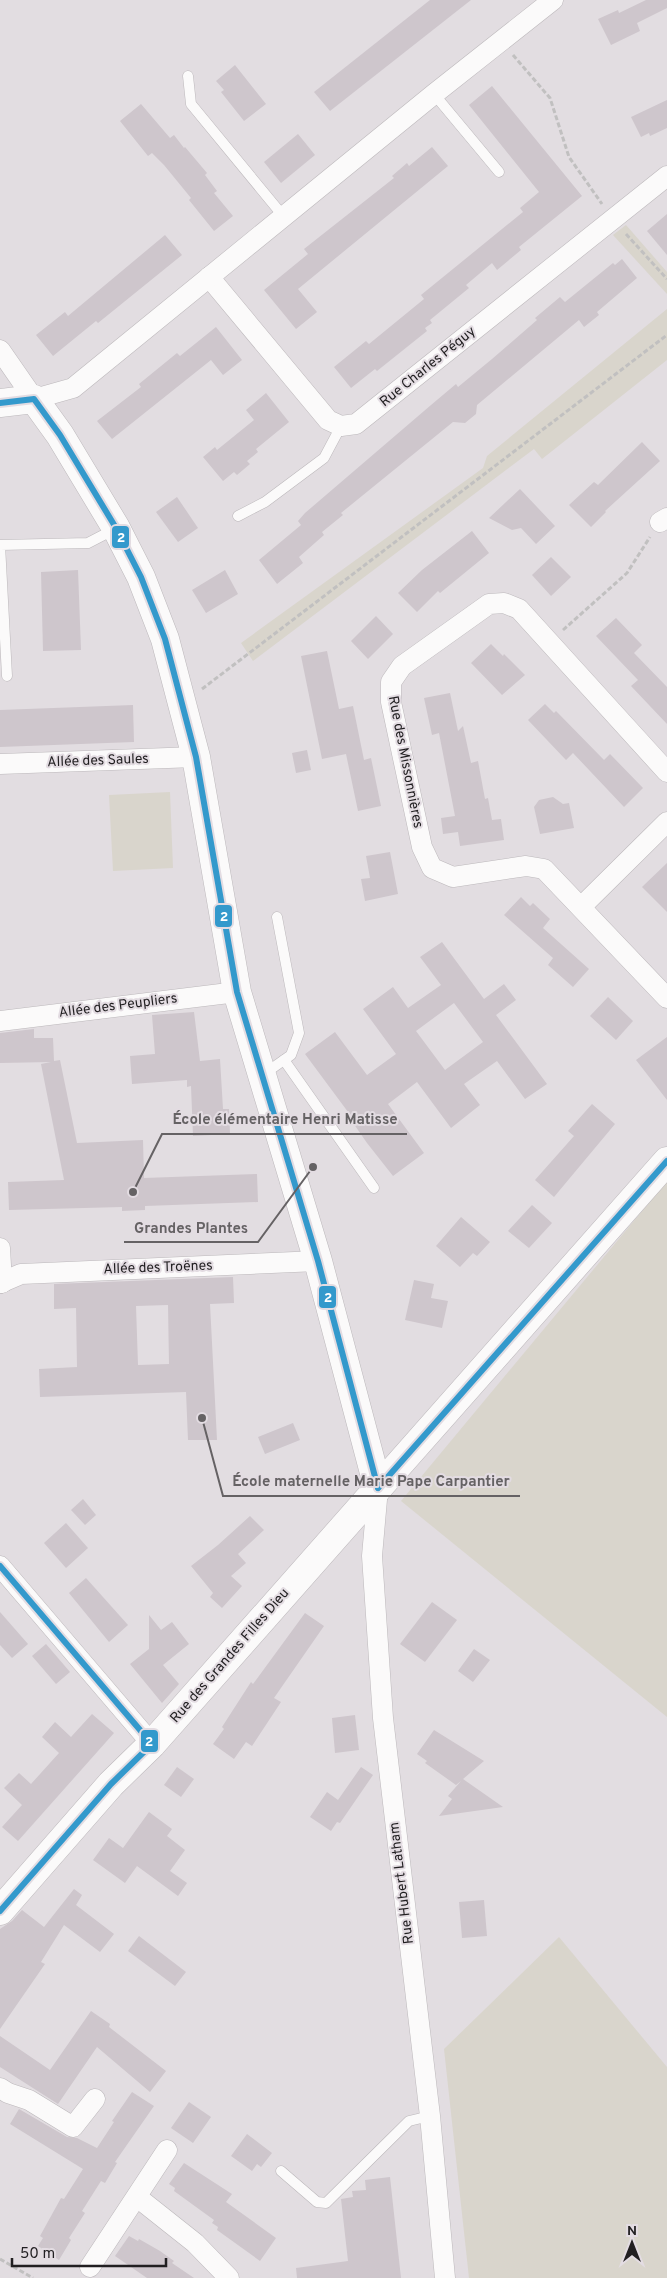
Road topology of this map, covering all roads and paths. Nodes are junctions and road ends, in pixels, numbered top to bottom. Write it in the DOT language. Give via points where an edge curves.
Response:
graph roads {
  1 [pos="553,0"];
  2 [pos="501,41"];
  3 [pos="188,76"];
  4 [pos="434,94"];
  5 [pos="499,172"];
  6 [pos="667,176"];
  7 [pos="284,217"];
  8 [pos="613,220"];
  9 [pos="210,277"];
  10 [pos="667,279"];
  11 [pos="667,335"];
  12 [pos="0,350"];
  13 [pos="34,399"];
  14 [pos="0,403"];
  15 [pos="341,426"];
  16 [pos="238,516"];
  17 [pos="664,520"];
  18 [pos="116,528"];
  19 [pos="549,642"];
  20 [pos="7,676"];
  21 [pos="181,705"];
  22 [pos="196,757"];
  23 [pos="0,764"];
  24 [pos="667,772"];
  25 [pos="667,822"];
  26 [pos="581,907"];
  27 [pos="277,917"];
  28 [pos="237,992"];
  29 [pos="667,998"];
  30 [pos="0,1021"];
  31 [pos="284,1060"];
  32 [pos="262,1075"];
  33 [pos="667,1161"];
  34 [pos="374,1188"];
  35 [pos="0,1248"];
  36 [pos="318,1261"];
  37 [pos="1,1283"];
  38 [pos="378,1488"];
  39 [pos="0,1566"];
  40 [pos="152,1744"];
  41 [pos="0,1910"];
  42 [pos="0,2088"];
  43 [pos="95,2099"];
  44 [pos="430,2116"];
  45 [pos="167,2150"];
  46 [pos="281,2171"];
  47 [pos="137,2197"];
  48 [pos="0,2259"];
  49 [pos="90,2267"];
  50 [pos="33,2278"];
  51 [pos="229,2278"];
  52 [pos="445,2278"];
  1 -- 2 [label="street"];
  2 -- 4 [label="street"];
  2 -- 8 [label="path" via="550,98 569,157"];
  3 -- 7 [label="lane" via="190,104"];
  4 -- 5 [label="lane"];
  4 -- 7 [label="street"];
  6 -- 8 [label="street, Rue Charles Péguy"];
  7 -- 9 [label="street"];
  8 -- 10 [label="path"];
  8 -- 15 [label="street, Rue Charles Péguy" via="356,424"];
  9 -- 13 [label="street" via="73,388"];
  9 -- 15 [label="street" via="328,420"];
  11 -- 21 [label="path"];
  12 -- 13 [label="street"];
  13 -- 14 [label="street"];
  13 -- 18 [label="street" via="60,435"];
  15 -- 16 [label="lane" via="324,458 265,502"];
  17 -- 19 [label="path" via="627,573"];
  18 -- 20 [label="lane" via="88,543 0,546"];
  18 -- 21 [label="street" via="142,577 165,639"];
  19 -- 24 [label="street, Rue des Missonnières"];
  19 -- 26 [label="street, Rue des Missonnières" via="519,609 504,603 489,604 402,666 391,682 391,702 422,847 432,868 452,877 526,866 544,869"];
  21 -- 22 [label="street"];
  22 -- 23 [label="street, Allée des Saules"];
  22 -- 28 [label="street"];
  25 -- 26 [label="street"];
  26 -- 29 [label="street, Rue des Missonnières"];
  27 -- 31 [label="lane" via="299,1033 291,1055"];
  28 -- 30 [label="street, Allée des Peupliers"];
  28 -- 32 [label="street"];
  31 -- 32 [label="lane"];
  31 -- 34 [label="lane"];
  32 -- 36 [label="street"];
  33 -- 38 [label="street, Rue des Grandes Filles Dieu"];
  35 -- 37 [label="street"];
  36 -- 37 [label="street, Allée des Troënes" via="21,1274"];
  36 -- 38 [label="street"];
  38 -- 40 [label="street, Rue des Grandes Filles Dieu"];
  38 -- 44 [label="street, Rue Hubert Latham" via="372,1556 383,1718"];
  39 -- 40 [label="street"];
  40 -- 41 [label="street, Rue des Grandes Filles Dieu" via="111,1784"];
  42 -- 43 [label="street" via="29,2100 73,2127"];
  44 -- 46 [label="lane" via="409,2121 326,2203 317,2202"];
  44 -- 52 [label="street, Rue Hubert Latham"];
  45 -- 47 [label="street"];
  47 -- 49 [label="street"];
  47 -- 51 [label="street" via="195,2243"];
  48 -- 50 [label="path"];
}
